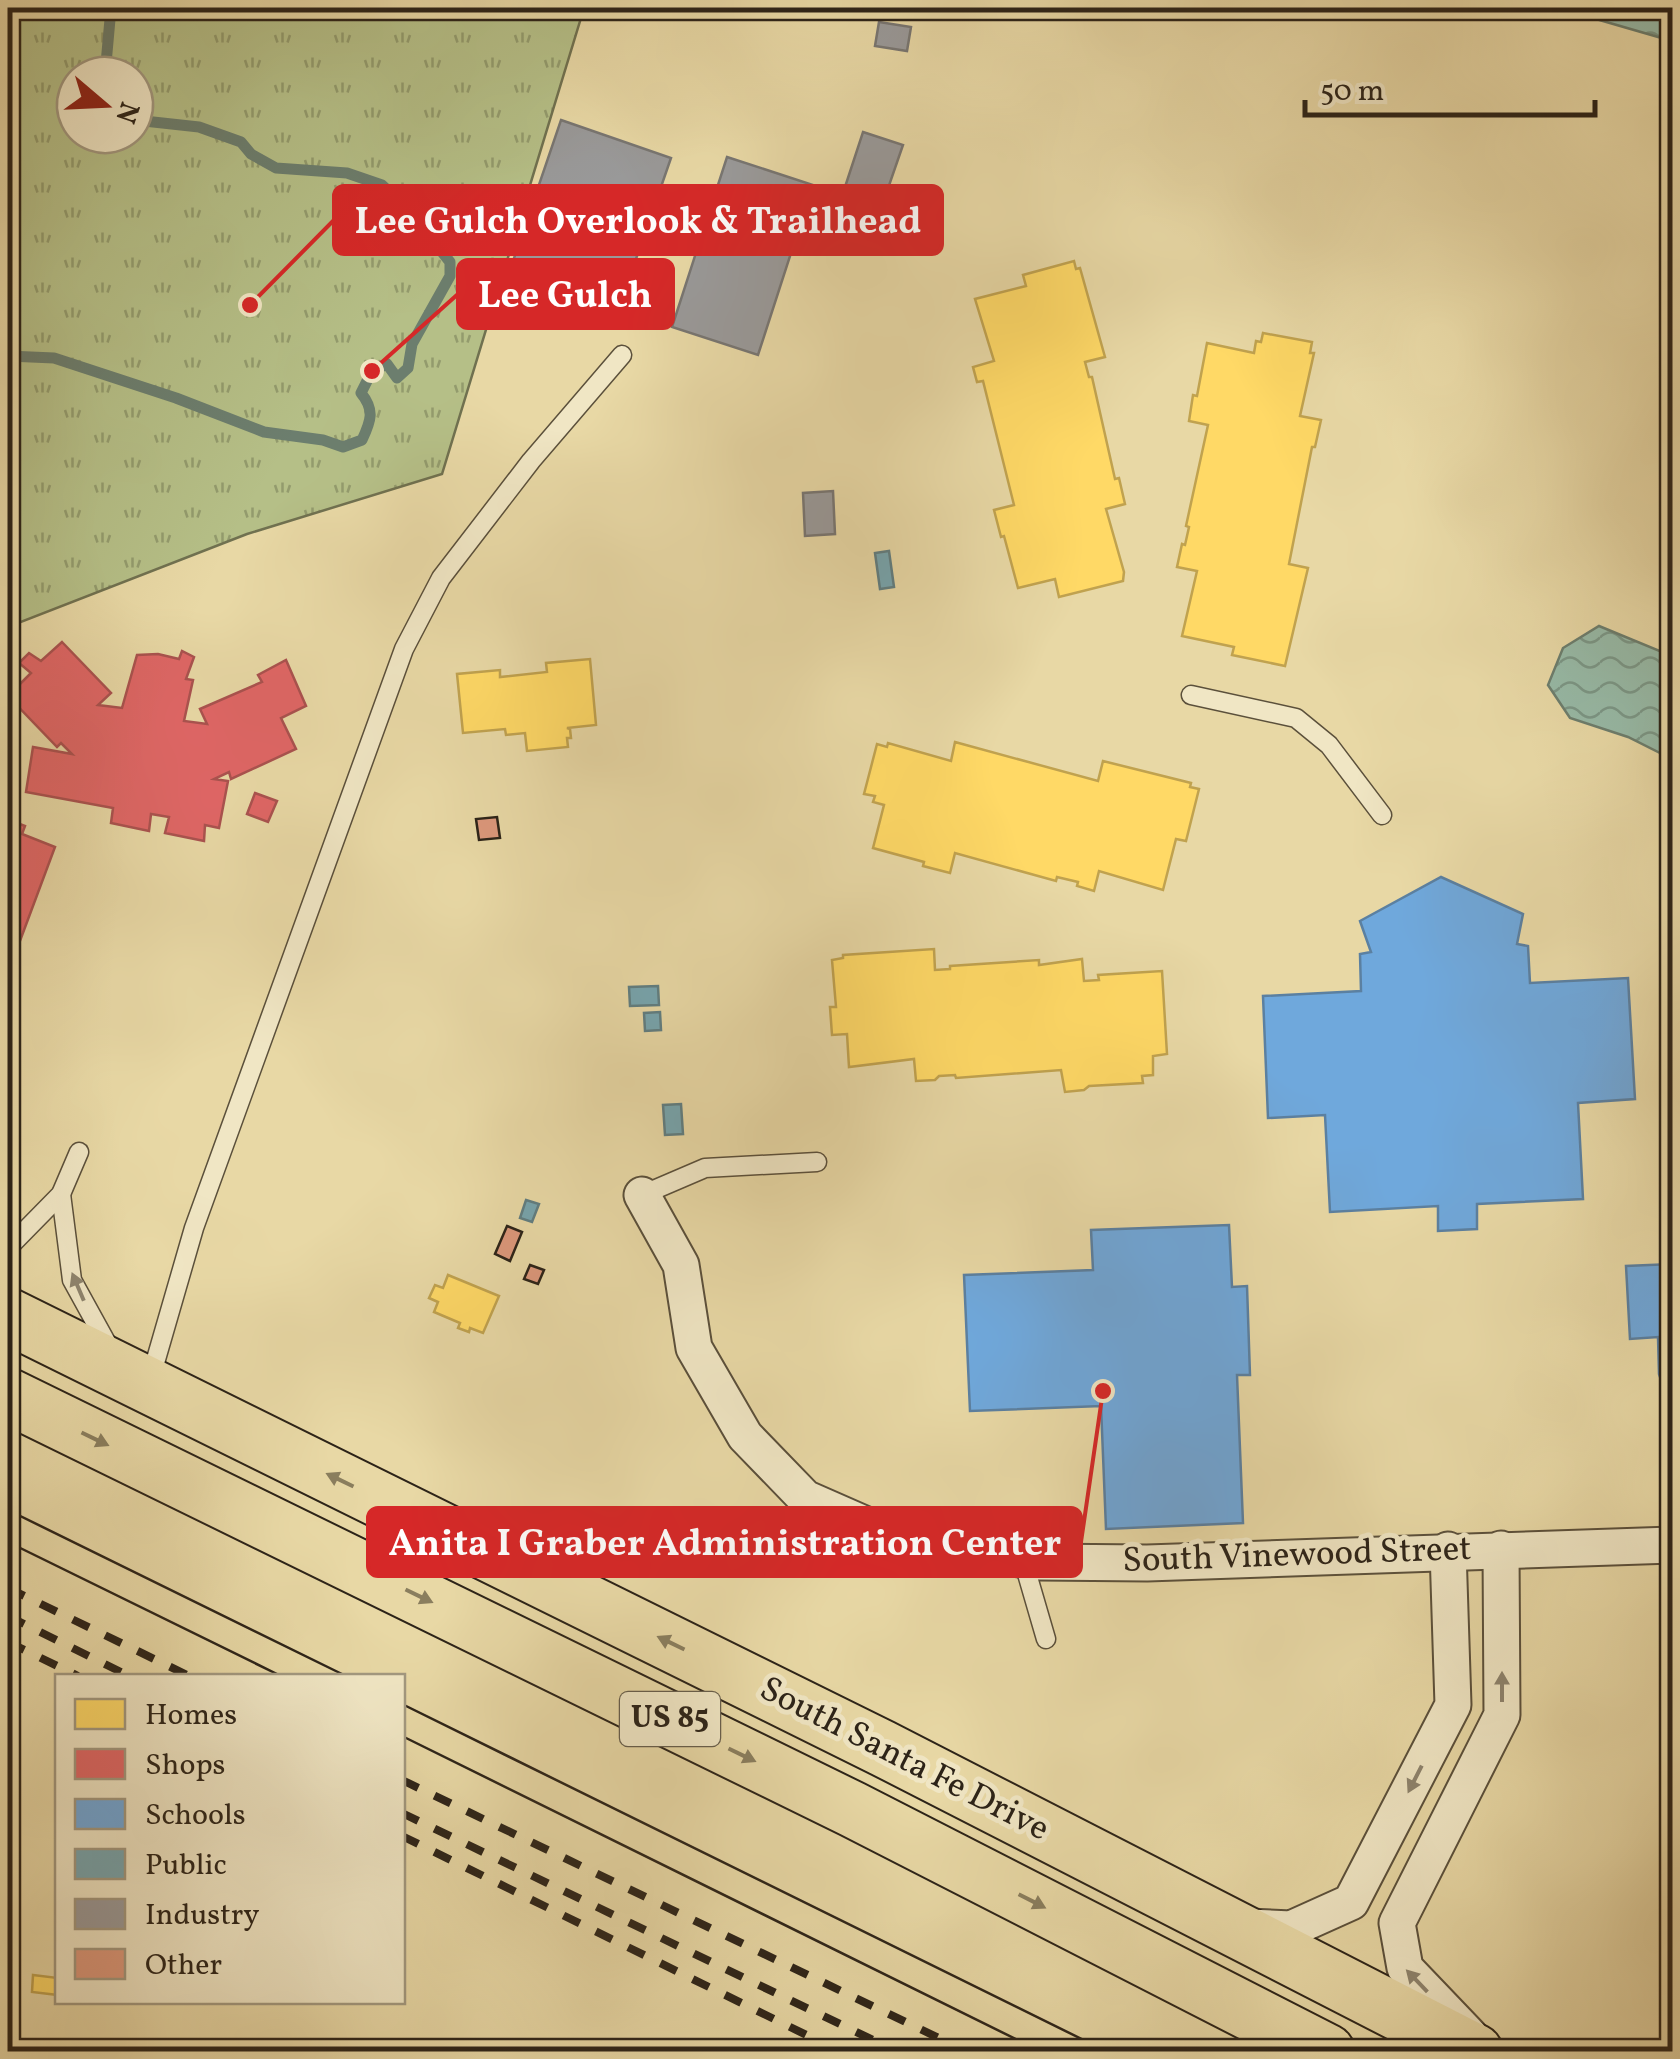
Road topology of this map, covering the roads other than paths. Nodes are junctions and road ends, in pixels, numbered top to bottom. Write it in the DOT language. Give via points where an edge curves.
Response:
graph roads {
  1 [pos="622,356"];
  2 [pos="1191,694"];
  3 [pos="1382,814"];
  4 [pos="79,1152"];
  5 [pos="817,1162"];
  6 [pos="61,1194"];
  7 [pos="642,1195"];
  8 [pos="8,1248"];
  9 [pos="8,1316"];
  10 [pos="135,1379"];
  11 [pos="8,1396"];
  12 [pos="1672,1545"];
  13 [pos="1501,1549"];
  14 [pos="1448,1550"];
  15 [pos="1023,1560"];
  16 [pos="1046,1638"];
  17 [pos="1226,1925"];
  18 [pos="1327,2052"];
  19 [pos="1474,2052"];
  20 [pos="1485,2052"];
  1 -- 10 [label="lane" via="440,578 404,649"];
  2 -- 3 [label="lane" via="1296,718 1329,745"];
  4 -- 6 [label="lane"];
  5 -- 7 [label="lane" via="706,1168"];
  6 -- 8 [label="lane"];
  10 -- 6 [label="lane, one-way" via="72,1280"];
  7 -- 15 [label="street, South Vinewood Street" via="681,1265 694,1348 745,1436 805,1498 903,1541"];
  9 -- 10 [label="highway, South Santa Fe Drive / US 85"];
  17 -- 10 [label="highway, South Santa Fe Drive / US 85, one-way"];
  11 -- 18 [label="highway, South Santa Fe Drive / US 85, one-way" via="852,1809"];
  12 -- 13 [label="street, South Vinewood Street"];
  13 -- 14 [label="street, South Vinewood Street"];
  20 -- 13 [label="street, one-way" via="1405,1968 1397,1923 1502,1715"];
  14 -- 15 [label="street, South Vinewood Street" via="1147,1564"];
  14 -- 17 [label="street, one-way" via="1453,1705 1351,1902 1291,1930"];
  15 -- 16 [label="lane"];
  17 -- 19 [label="highway, South Santa Fe Drive / US 85"];
}
